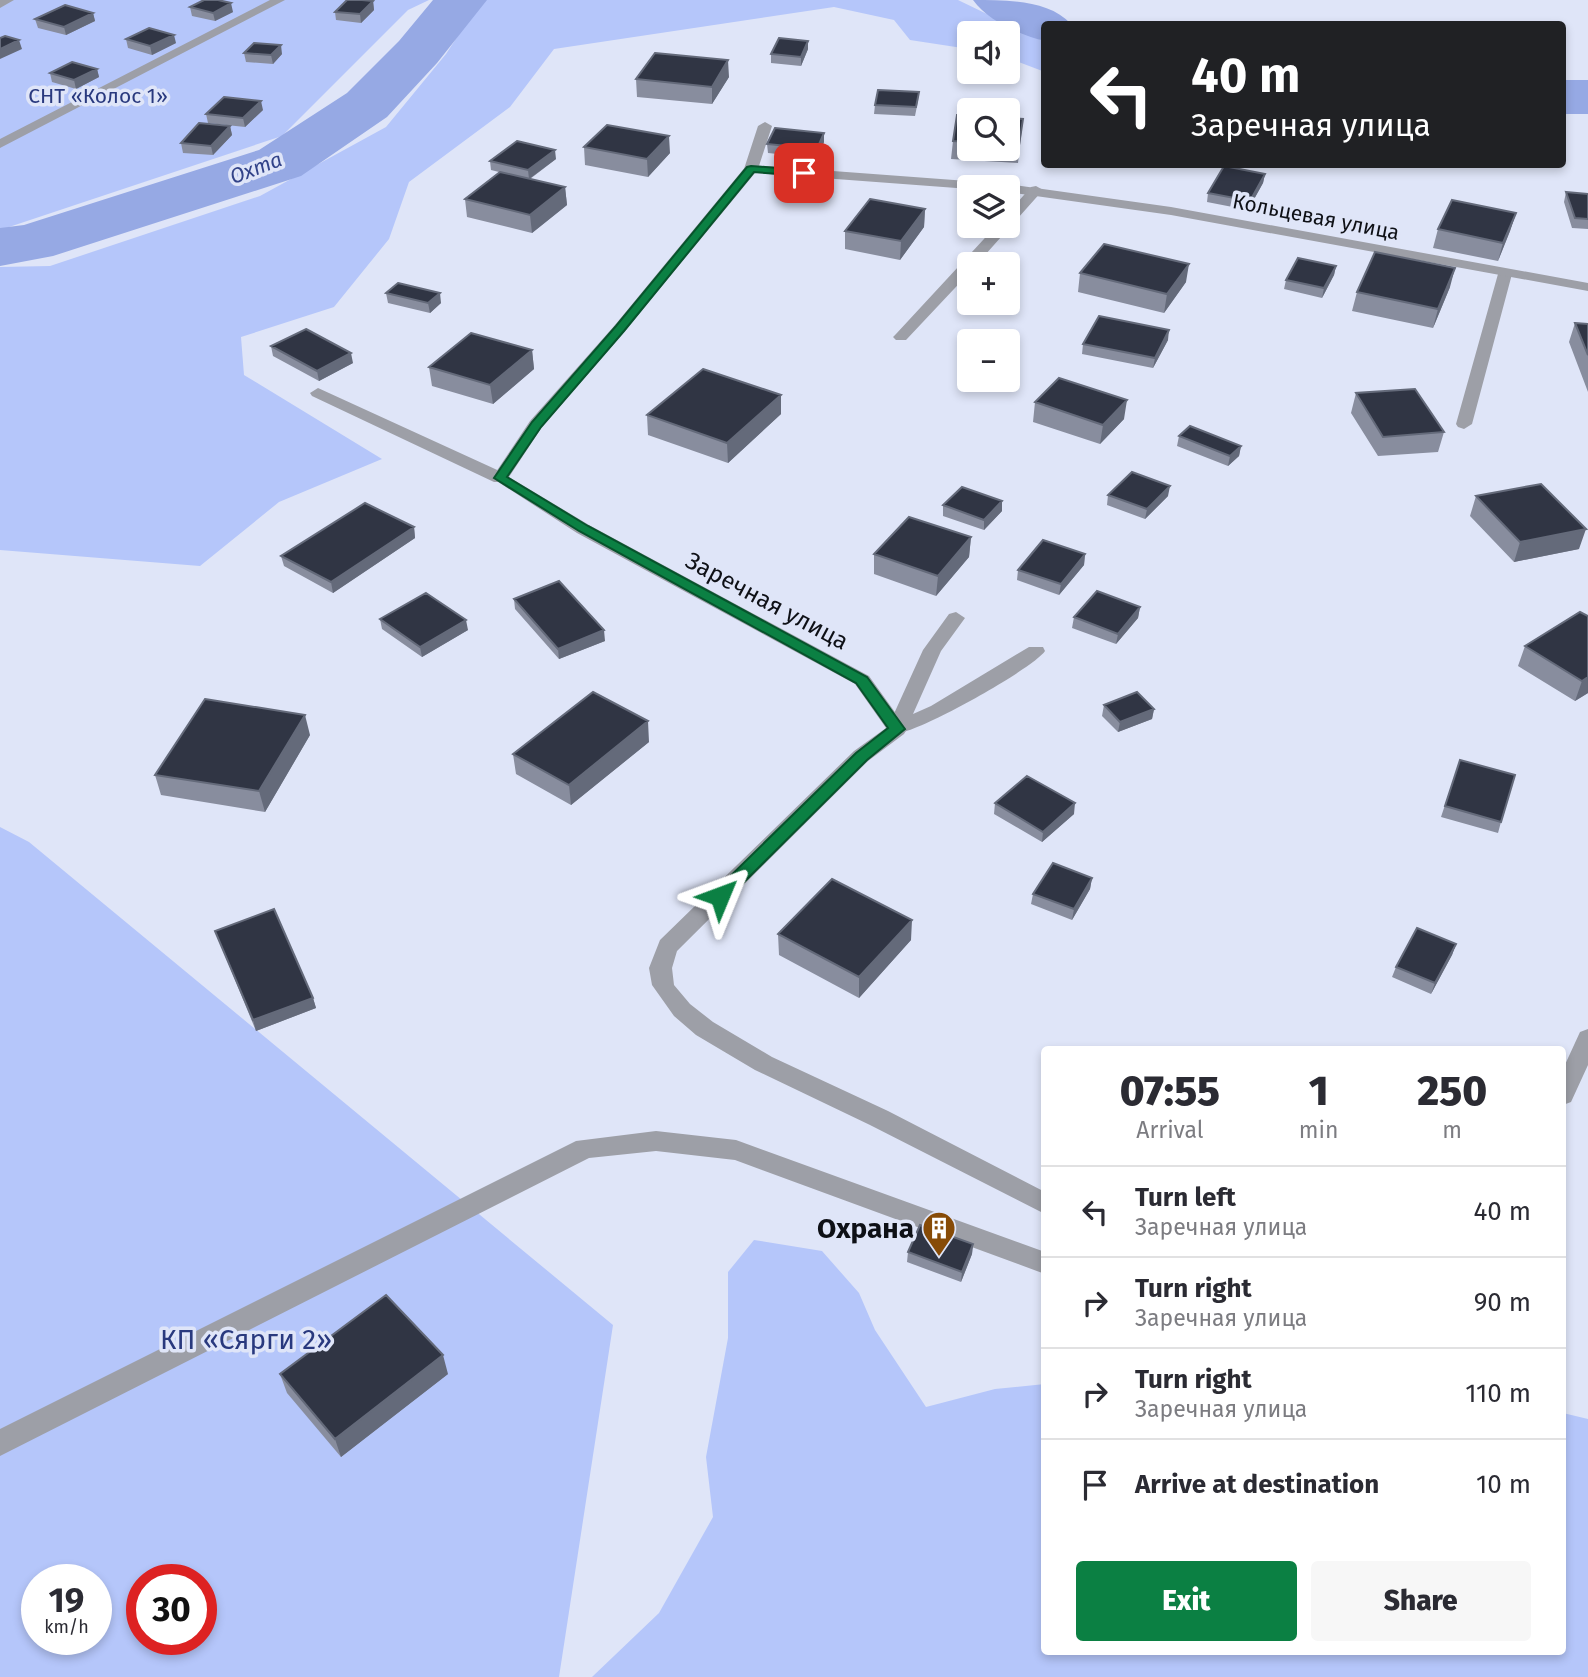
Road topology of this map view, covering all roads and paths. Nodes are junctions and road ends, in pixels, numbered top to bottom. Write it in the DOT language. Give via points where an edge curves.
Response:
graph roads {
  1 [pos="8,0"];
  2 [pos="279,0"];
  3 [pos="0,4"];
  4 [pos="765,126"];
  5 [pos="0,144"];
  6 [pos="751,169"];
  7 [pos="957,184"];
  8 [pos="1020,189"];
  9 [pos="1036,191"];
  10 [pos="1020,208"];
  11 [pos="993,238"];
  12 [pos="1505,274"];
  13 [pos="1588,288"];
  14 [pos="901,337"];
  15 [pos="318,393"];
  16 [pos="1464,424"];
  17 [pos="500,478"];
  18 [pos="956,618"];
  19 [pos="1036,651"];
  20 [pos="897,729"];
  21 [pos="1588,1038"];
  22 [pos="1566,1088"];
  23 [pos="1041,1203"];
  24 [pos="1041,1262"];
  25 [pos="0,1443"];
  1 -- 3 [label="street"];
  2 -- 5 [label="street"];
  4 -- 6 [label="street"];
  6 -- 7 [label="street"];
  6 -- 17 [label="street" via="536,424"];
  8 -- 9 [label="street"];
  9 -- 10 [label="street"];
  9 -- 12 [label="street, Кольцевая улица" via="1171,211"];
  11 -- 14 [label="street"];
  12 -- 13 [label="street, Кольцевая улица"];
  12 -- 16 [label="street"];
  15 -- 17 [label="street, Заречная улица"];
  17 -- 20 [label="street, Заречная улица" via="862,680"];
  18 -- 20 [label="street" via="932,650"];
  19 -- 20 [label="street"];
  20 -- 23 [label="street" via="861,756 668,946 660,976 676,1004 723,1042"];
  21 -- 22 [label="street"];
  24 -- 25 [label="street" via="736,1150 656,1141 585,1148"];
}
